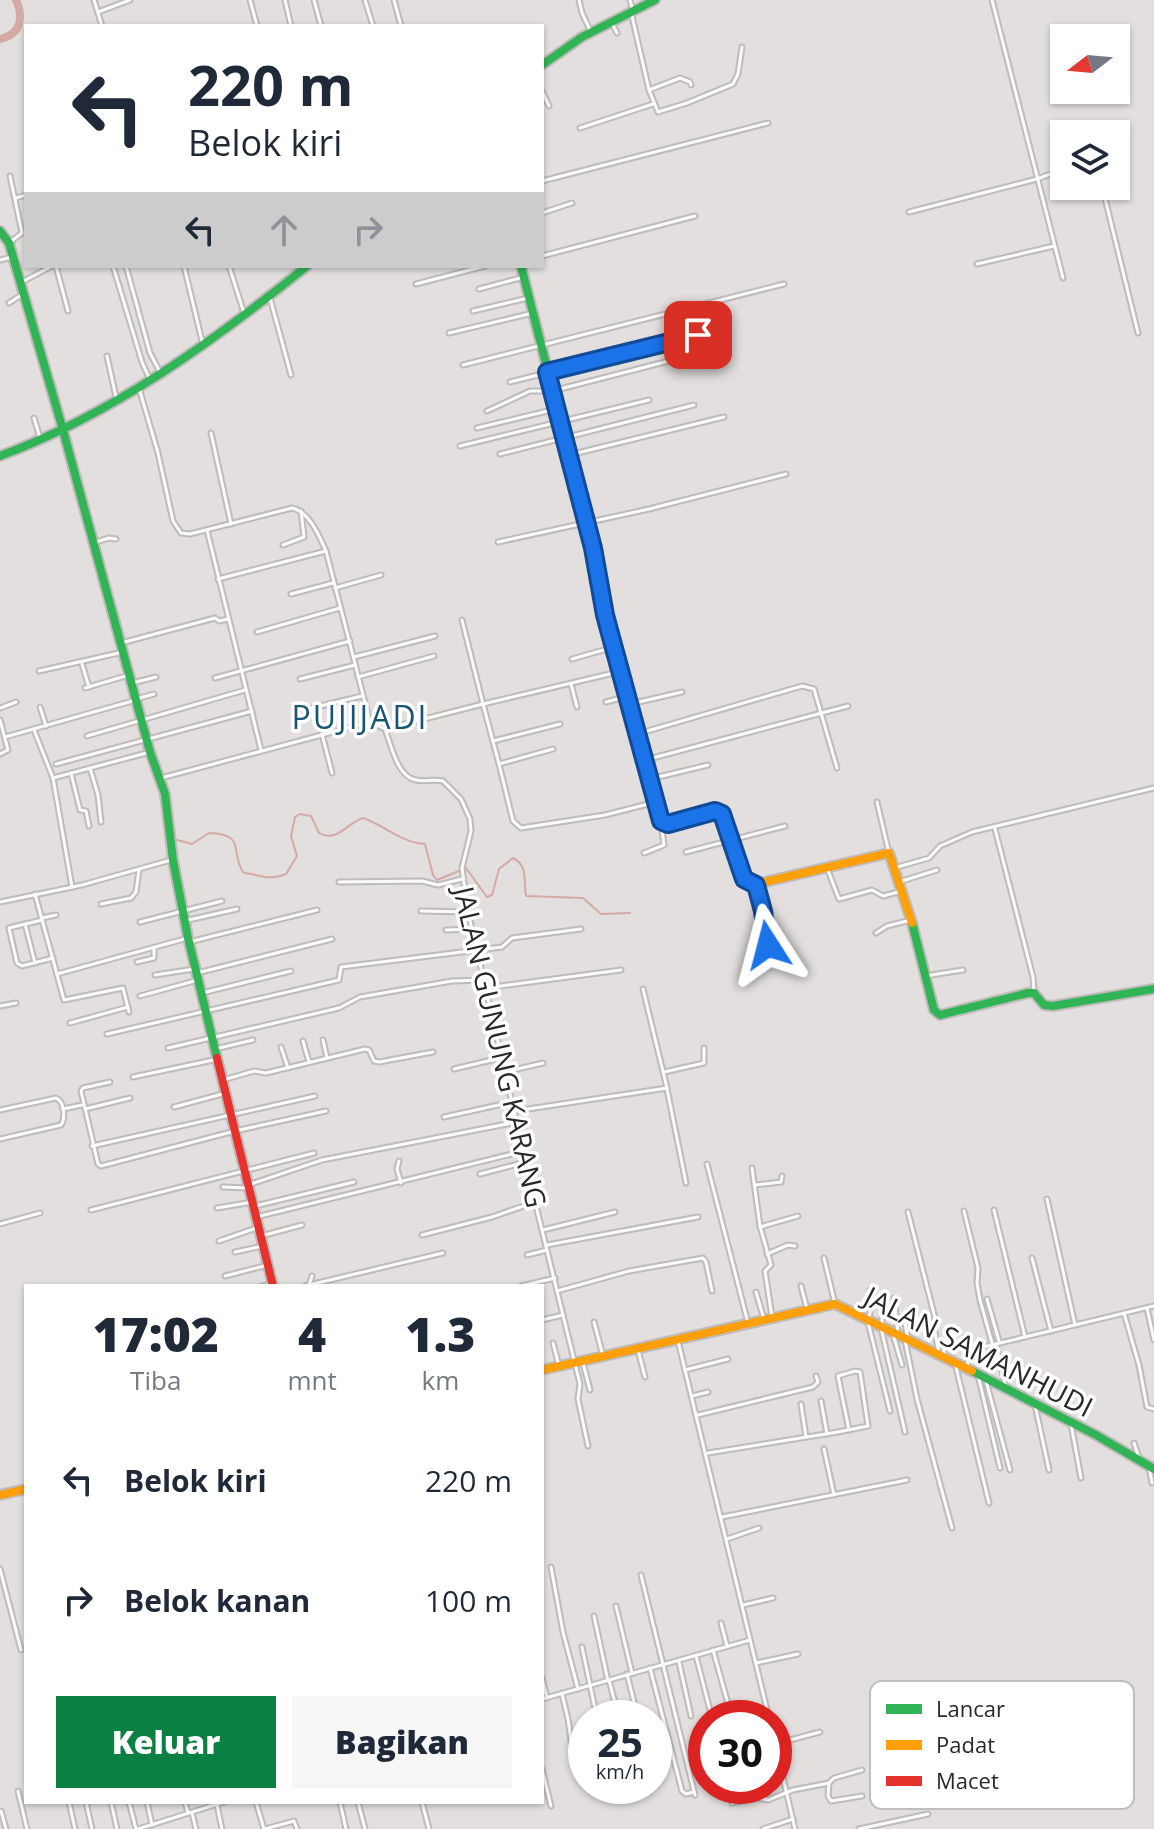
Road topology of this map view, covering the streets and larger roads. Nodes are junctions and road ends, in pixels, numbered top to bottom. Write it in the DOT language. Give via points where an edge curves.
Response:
graph roads {
  1 [pos="94,0"];
  2 [pos="130,0"];
  3 [pos="250,0"];
  4 [pos="285,0"];
  5 [pos="314,0"];
  6 [pos="365,0"];
  7 [pos="394,0"];
  8 [pos="579,0"];
  9 [pos="630,0"];
  10 [pos="653,0"];
  11 [pos="992,0"];
  12 [pos="98,12"];
  13 [pos="632,12"];
  14 [pos="611,21"];
  15 [pos="101,24"];
  16 [pos="256,24"];
  17 [pos="291,24"];
  18 [pos="320,24"];
  19 [pos="372,24"];
  20 [pos="400,24"];
  21 [pos="590,30"];
  22 [pos="617,33"];
  23 [pos="742,47"];
  24 [pos="544,63"];
  25 [pos="691,85"];
  26 [pos="649,90"];
  27 [pos="544,95"];
  28 [pos="653,104"];
  29 [pos="549,106"];
  30 [pos="768,123"];
  31 [pos="580,128"];
  32 [pos="1050,174"];
  33 [pos="10,176"];
  34 [pos="1037,179"];
  35 [pos="544,180"];
  36 [pos="24,196"];
  37 [pos="16,198"];
  38 [pos="1105,200"];
  39 [pos="572,203"];
  40 [pos="544,212"];
  41 [pos="909,212"];
  42 [pos="695,216"];
  43 [pos="0,231"];
  44 [pos="9,243"];
  45 [pos="1054,246"];
  46 [pos="544,255"];
  47 [pos="12,257"];
  48 [pos="0,260"];
  49 [pos="977,264"];
  50 [pos="50,268"];
  51 [pos="55,268"];
  52 [pos="114,268"];
  53 [pos="127,268"];
  54 [pos="184,268"];
  55 [pos="230,268"];
  56 [pos="305,268"];
  57 [pos="477,268"];
  58 [pos="522,268"];
  59 [pos="524,277"];
  60 [pos="1063,278"];
  61 [pos="20,283"];
  62 [pos="416,284"];
  63 [pos="784,284"];
  64 [pos="479,289"];
  65 [pos="23,294"];
  66 [pos="270,298"];
  67 [pos="529,298"];
  68 [pos="9,303"];
  69 [pos="68,311"];
  70 [pos="473,311"];
  71 [pos="533,313"];
  72 [pos="245,316"];
  73 [pos="449,333"];
  74 [pos="1138,333"];
  75 [pos="698,335"];
  76 [pos="203,345"];
  77 [pos="541,347"];
  78 [pos="696,354"];
  79 [pos="107,356"];
  80 [pos="463,365"];
  81 [pos="160,372"];
  82 [pos="547,372"];
  83 [pos="291,375"];
  84 [pos="150,380"];
  85 [pos="510,382"];
  86 [pos="139,388"];
  87 [pos="552,391"];
  88 [pos="649,400"];
  89 [pos="117,401"];
  90 [pos="694,405"];
  91 [pos="556,409"];
  92 [pos="487,411"];
  93 [pos="724,417"];
  94 [pos="34,418"];
  95 [pos="561,422"];
  96 [pos="477,428"];
  97 [pos="63,430"];
  98 [pos="211,433"];
  99 [pos="564,439"];
  100 [pos="41,441"];
  101 [pos="460,446"];
  102 [pos="500,454"];
  103 [pos="569,455"];
  104 [pos="0,456"];
  105 [pos="786,474"];
  106 [pos="301,511"];
  107 [pos="586,523"];
  108 [pos="231,524"];
  109 [pos="207,530"];
  110 [pos="116,539"];
  111 [pos="498,542"];
  112 [pos="92,543"];
  113 [pos="283,545"];
  114 [pos="326,551"];
  115 [pos="381,575"];
  116 [pos="218,579"];
  117 [pos="334,586"];
  118 [pos="291,594"];
  119 [pos="340,608"];
  120 [pos="228,619"];
  121 [pos="462,620"];
  122 [pos="257,632"];
  123 [pos="435,636"];
  124 [pos="350,641"];
  125 [pos="615,646"];
  126 [pos="122,648"];
  127 [pos="434,656"];
  128 [pos="353,657"];
  129 [pos="572,659"];
  130 [pos="82,663"];
  131 [pos="355,664"];
  132 [pos="39,671"];
  133 [pos="241,671"];
  134 [pos="622,671"];
  135 [pos="156,677"];
  136 [pos="358,677"];
  137 [pos="215,678"];
  138 [pos="130,679"];
  139 [pos="300,679"];
  140 [pos="571,684"];
  141 [pos="246,689"];
  142 [pos="682,692"];
  143 [pos="154,694"];
  144 [pos="362,696"];
  145 [pos="136,700"];
  146 [pos="629,700"];
  147 [pos="16,702"];
  148 [pos="606,702"];
  149 [pos="483,704"];
  150 [pos="848,706"];
  151 [pos="40,707"];
  152 [pos="577,707"];
  153 [pos="0,708"];
  154 [pos="312,708"];
  155 [pos="252,711"];
  156 [pos="823,713"];
  157 [pos="0,720"];
  158 [pos="142,720"];
  159 [pos="370,722"];
  160 [pos="560,724"];
  161 [pos="46,726"];
  162 [pos="385,729"];
  163 [pos="34,730"];
  164 [pos="322,734"];
  165 [pos="637,734"];
  166 [pos="87,736"];
  167 [pos="5,737"];
  168 [pos="147,740"];
  169 [pos="493,741"];
  170 [pos="553,749"];
  171 [pos="261,750"];
  172 [pos="150,752"];
  173 [pos="0,754"];
  174 [pos="645,760"];
  175 [pos="56,764"];
  176 [pos="499,764"];
  177 [pos="708,765"];
  178 [pos="90,768"];
  179 [pos="837,768"];
  180 [pos="71,773"];
  181 [pos="332,773"];
  182 [pos="53,778"];
  183 [pos="160,778"];
  184 [pos="650,779"];
  185 [pos="1154,788"];
  186 [pos="656,802"];
  187 [pos="877,802"];
  188 [pos="661,821"];
  189 [pos="101,822"];
  190 [pos="89,826"];
  191 [pos="785,826"];
  192 [pos="995,829"];
  193 [pos="731,840"];
  194 [pos="686,852"];
  195 [pos="644,853"];
  196 [pos="889,853"];
  197 [pos="173,860"];
  198 [pos="827,868"];
  199 [pos="894,868"];
  200 [pos="139,870"];
  201 [pos="937,870"];
  202 [pos="462,879"];
  203 [pos="339,882"];
  204 [pos="756,885"];
  205 [pos="900,886"];
  206 [pos="72,887"];
  207 [pos="35,894"];
  208 [pos="222,901"];
  209 [pos="0,902"];
  210 [pos="101,904"];
  211 [pos="237,909"];
  212 [pos="317,910"];
  213 [pos="182,911"];
  214 [pos="421,911"];
  215 [pos="468,912"];
  216 [pos="56,915"];
  217 [pos="42,919"];
  218 [pos="911,920"];
  219 [pos="184,921"];
  220 [pos="140,922"];
  221 [pos="25,924"];
  222 [pos="472,929"];
  223 [pos="581,929"];
  224 [pos="446,930"];
  225 [pos="876,933"];
  226 [pos="332,939"];
  227 [pos="188,940"];
  228 [pos="154,946"];
  229 [pos="476,950"];
  230 [pos="53,958"];
  231 [pos="137,962"];
  232 [pos="758,962"];
  233 [pos="35,963"];
  234 [pos="621,970"];
  235 [pos="963,970"];
  236 [pos="291,971"];
  237 [pos="57,974"];
  238 [pos="197,974"];
  239 [pos="155,975"];
  240 [pos="925,976"];
  241 [pos="483,980"];
  242 [pos="485,988"];
  243 [pos="643,989"];
  244 [pos="1154,989"];
  245 [pos="202,993"];
  246 [pos="1034,993"];
  247 [pos="140,996"];
  248 [pos="16,1003"];
  249 [pos="0,1006"];
  250 [pos="206,1011"];
  251 [pos="70,1023"];
  252 [pos="107,1034"];
  253 [pos="212,1038"];
  254 [pos="253,1040"];
  255 [pos="323,1040"];
  256 [pos="303,1041"];
  257 [pos="281,1047"];
  258 [pos="168,1048"];
  259 [pos="704,1048"];
  260 [pos="433,1052"];
  261 [pos="217,1054"];
  262 [pos="501,1057"];
  263 [pos="327,1058"];
  264 [pos="309,1062"];
  265 [pos="543,1063"];
  266 [pos="288,1068"];
  267 [pos="454,1069"];
  268 [pos="505,1072"];
  269 [pos="664,1072"];
  270 [pos="133,1077"];
  271 [pos="223,1080"];
  272 [pos="110,1082"];
  273 [pos="667,1088"];
  274 [pos="226,1093"];
  275 [pos="315,1096"];
  276 [pos="130,1098"];
  277 [pos="512,1102"];
  278 [pos="84,1107"];
  279 [pos="174,1107"];
  280 [pos="63,1109"];
  281 [pos="0,1110"];
  282 [pos="326,1111"];
  283 [pos="515,1111"];
  284 [pos="231,1113"];
  285 [pos="444,1117"];
  286 [pos="517,1122"];
  287 [pos="235,1131"];
  288 [pos="0,1139"];
  289 [pos="92,1146"];
  290 [pos="524,1151"];
  291 [pos="314,1153"];
  292 [pos="399,1161"];
  293 [pos="526,1162"];
  294 [pos="707,1164"];
  295 [pos="752,1168"];
  296 [pos="246,1171"];
  297 [pos="480,1174"];
  298 [pos="782,1176"];
  299 [pos="354,1182"];
  300 [pos="401,1183"];
  301 [pos="686,1183"];
  302 [pos="249,1186"];
  303 [pos="754,1186"];
  304 [pos="223,1187"];
  305 [pos="1047,1199"];
  306 [pos="535,1202"];
  307 [pos="254,1204"];
  308 [pos="217,1208"];
  309 [pos="91,1210"];
  310 [pos="994,1210"];
  311 [pos="964,1211"];
  312 [pos="615,1212"];
  313 [pos="908,1212"];
  314 [pos="40,1213"];
  315 [pos="798,1216"];
  316 [pos="256,1217"];
  317 [pos="698,1217"];
  318 [pos="0,1224"];
  319 [pos="302,1225"];
  320 [pos="760,1227"];
  321 [pos="543,1230"];
  322 [pos="260,1232"];
  323 [pos="422,1235"];
  324 [pos="219,1241"];
  325 [pos="263,1246"];
  326 [pos="795,1246"];
  327 [pos="547,1248"];
  328 [pos="235,1252"];
  329 [pos="443,1253"];
  330 [pos="767,1254"];
  331 [pos="527,1255"];
  332 [pos="824,1258"];
  333 [pos="1032,1258"];
  334 [pos="268,1265"];
  335 [pos="225,1276"];
  336 [pos="312,1276"];
  337 [pos="555,1278"];
  338 [pos="272,1284"];
  339 [pos="308,1284"];
  340 [pos="311,1284"];
  341 [pos="530,1284"];
  342 [pos="801,1286"];
  343 [pos="870,1290"];
  344 [pos="557,1291"];
  345 [pos="712,1291"];
  346 [pos="756,1292"];
  347 [pos="884,1297"];
  348 [pos="894,1298"];
  349 [pos="987,1299"];
  350 [pos="835,1304"];
  351 [pos="1154,1306"];
  352 [pos="1147,1308"];
  353 [pos="807,1309"];
  354 [pos="1124,1313"];
  355 [pos="563,1315"];
  356 [pos="897,1317"];
  357 [pos="768,1318"];
  358 [pos="867,1318"];
  359 [pos="544,1320"];
  360 [pos="594,1322"];
  361 [pos="748,1323"];
  362 [pos="881,1325"];
  363 [pos="1075,1325"];
  364 [pos="1051,1331"];
  365 [pos="900,1335"];
  366 [pos="965,1337"];
  367 [pos="1025,1337"];
  368 [pos="677,1339"];
  369 [pos="1154,1340"];
  370 [pos="553,1343"];
  371 [pos="996,1344"];
  372 [pos="638,1348"];
  373 [pos="969,1353"];
  374 [pos="603,1356"];
  375 [pos="942,1356"];
  376 [pos="728,1359"];
  377 [pos="578,1361"];
  378 [pos="955,1362"];
  379 [pos="902,1365"];
  380 [pos="559,1366"];
  381 [pos="544,1368"];
  382 [pos="685,1370"];
  383 [pos="967,1370"];
  384 [pos="816,1376"];
  385 [pos="645,1377"];
  386 [pos="982,1377"];
  387 [pos="1006,1388"];
  388 [pos="590,1390"];
  389 [pos="708,1392"];
  390 [pos="692,1396"];
  391 [pos="821,1401"];
  392 [pos="801,1404"];
  393 [pos="1035,1405"];
  394 [pos="1154,1409"];
  395 [pos="890,1411"];
  396 [pos="696,1415"];
  397 [pos="1071,1424"];
  398 [pos="849,1430"];
  399 [pos="905,1432"];
  400 [pos="827,1434"];
  401 [pos="806,1437"];
  402 [pos="1134,1443"];
  403 [pos="588,1446"];
  404 [pos="824,1449"];
  405 [pos="706,1453"];
  406 [pos="1140,1462"];
  407 [pos="1000,1468"];
  408 [pos="1152,1468"];
  409 [pos="1010,1470"];
  410 [pos="1049,1470"];
  411 [pos="1081,1478"];
  412 [pos="907,1480"];
  413 [pos="1152,1483"];
  414 [pos="24,1489"];
  415 [pos="0,1495"];
  416 [pos="834,1495"];
  417 [pos="989,1503"];
  418 [pos="722,1517"];
  419 [pos="759,1528"];
  420 [pos="952,1528"];
  421 [pos="727,1539"];
  422 [pos="551,1567"];
  423 [pos="0,1569"];
  424 [pos="641,1575"];
  425 [pos="773,1598"];
  426 [pos="743,1605"];
  427 [pos="616,1606"];
  428 [pos="594,1616"];
  429 [pos="721,1623"];
  430 [pos="751,1640"];
  431 [pos="727,1646"];
  432 [pos="582,1647"];
  433 [pos="21,1650"];
  434 [pos="713,1650"];
  435 [pos="798,1654"];
  436 [pos="696,1656"];
  437 [pos="678,1661"];
  438 [pos="756,1663"];
  439 [pos="664,1665"];
  440 [pos="650,1668"];
  441 [pos="629,1674"];
  442 [pos="609,1681"];
  443 [pos="589,1686"];
  444 [pos="578,1689"];
  445 [pos="562,1694"];
  446 [pos="544,1699"];
  447 [pos="592,1700"];
  448 [pos="614,1700"];
  449 [pos="634,1700"];
  450 [pos="707,1700"];
  451 [pos="727,1700"];
  452 [pos="765,1700"];
  453 [pos="688,1703"];
  454 [pos="568,1727"];
  455 [pos="820,1732"];
  456 [pos="792,1738"];
  457 [pos="862,1770"];
  458 [pos="544,1777"];
  459 [pos="829,1783"];
  460 [pos="18,1791"];
  461 [pos="792,1791"];
  462 [pos="862,1796"];
  463 [pos="69,1804"];
  464 [pos="86,1804"];
  465 [pos="111,1804"];
  466 [pos="130,1804"];
  467 [pos="147,1804"];
  468 [pos="186,1804"];
  469 [pos="214,1804"];
  470 [pos="257,1804"];
  471 [pos="340,1804"];
  472 [pos="359,1804"];
  473 [pos="423,1804"];
  474 [pos="789,1804"];
  475 [pos="551,1806"];
  476 [pos="1,1811"];
  477 [pos="190,1813"];
  478 [pos="928,1814"];
  479 [pos="793,1819"];
  480 [pos="152,1825"];
  481 [pos="6,1829"];
  482 [pos="27,1829"];
  483 [pos="75,1829"];
  484 [pos="92,1829"];
  485 [pos="117,1829"];
  486 [pos="137,1829"];
  487 [pos="196,1829"];
  488 [pos="222,1829"];
  489 [pos="265,1829"];
  490 [pos="297,1829"];
  491 [pos="346,1829"];
  492 [pos="365,1829"];
  493 [pos="429,1829"];
  494 [pos="763,1829"];
  495 [pos="795,1829"];
  496 [pos="859,1829"];
  1 -- 12 [label="street"];
  2 -- 12 [label="street"];
  3 -- 16 [label="street"];
  4 -- 17 [label="street"];
  5 -- 18 [label="street"];
  6 -- 19 [label="street"];
  7 -- 20 [label="street"];
  8 -- 21 [label="street"];
  9 -- 13 [label="street"];
  10 -- 13 [label="street"];
  11 -- 34 [label="street"];
  12 -- 15 [label="street"];
  13 -- 14 [label="street"];
  13 -- 26 [label="street"];
  14 -- 21 [label="street"];
  14 -- 22 [label="street"];
  21 -- 24 [label="street"];
  23 -- 28 [label="street" via="733,84 661,112"];
  25 -- 26 [label="street" via="680,78"];
  26 -- 28 [label="street"];
  27 -- 29 [label="street"];
  28 -- 31 [label="street"];
  30 -- 35 [label="street"];
  32 -- 34 [label="street"];
  33 -- 37 [label="street"];
  34 -- 41 [label="street"];
  34 -- 45 [label="street"];
  36 -- 37 [label="street"];
  37 -- 44 [label="street" via="22,233"];
  38 -- 74 [label="street"];
  39 -- 40 [label="street"];
  42 -- 46 [label="street"];
  43 -- 44 [label="street"];
  44 -- 47 [label="street"];
  45 -- 49 [label="street"];
  45 -- 60 [label="street"];
  47 -- 48 [label="street"];
  47 -- 61 [label="street"];
  50 -- 61 [label="street"];
  51 -- 69 [label="street"];
  52 -- 84 [label="street"];
  53 -- 81 [label="street"];
  54 -- 76 [label="street"];
  55 -- 72 [label="street"];
  56 -- 66 [label="street"];
  57 -- 62 [label="street"];
  58 -- 59 [label="street"];
  59 -- 64 [label="street"];
  59 -- 67 [label="street"];
  61 -- 65 [label="street"];
  63 -- 77 [label="street"];
  65 -- 68 [label="street"];
  65 -- 97 [label="street"];
  66 -- 72 [label="street"];
  66 -- 83 [label="street"];
  67 -- 70 [label="street"];
  67 -- 71 [label="street"];
  71 -- 73 [label="street"];
  71 -- 77 [label="street"];
  72 -- 76 [label="street"];
  75 -- 82 [label="street"];
  76 -- 81 [label="street"];
  77 -- 80 [label="street"];
  77 -- 82 [label="street"];
  78 -- 87 [label="street"];
  79 -- 89 [label="street"];
  81 -- 84 [label="street"];
  82 -- 85 [label="street"];
  82 -- 87 [label="street"];
  84 -- 86 [label="street"];
  86 -- 89 [label="street"];
  86 -- 109 [label="street" via="177,530"];
  87 -- 91 [label="street"];
  87 -- 92 [label="street" via="530,391"];
  88 -- 95 [label="street"];
  89 -- 97 [label="street"];
  90 -- 99 [label="street"];
  91 -- 95 [label="street"];
  91 -- 96 [label="street"];
  93 -- 103 [label="street"];
  94 -- 100 [label="street"];
  95 -- 99 [label="street"];
  95 -- 101 [label="street"];
  97 -- 100 [label="street"];
  97 -- 112 [label="street"];
  98 -- 108 [label="street"];
  99 -- 102 [label="street"];
  99 -- 103 [label="street"];
  100 -- 104 [label="street"];
  103 -- 107 [label="street"];
  105 -- 107 [label="street"];
  106 -- 108 [label="street" via="290,508"];
  106 -- 113 [label="street" via="304,537"];
  106 -- 114 [label="street"];
  107 -- 111 [label="street"];
  107 -- 125 [label="street"];
  108 -- 109 [label="street"];
  109 -- 116 [label="street"];
  110 -- 112 [label="street"];
  112 -- 126 [label="street"];
  114 -- 116 [label="street"];
  114 -- 117 [label="street"];
  115 -- 117 [label="street"];
  116 -- 120 [label="street"];
  117 -- 118 [label="street"];
  117 -- 119 [label="street"];
  119 -- 122 [label="street"];
  119 -- 124 [label="street"];
  120 -- 126 [label="street" via="215,618"];
  120 -- 133 [label="street"];
  121 -- 149 [label="street"];
  123 -- 128 [label="street"];
  124 -- 128 [label="street"];
  124 -- 133 [label="street"];
  125 -- 129 [label="street"];
  125 -- 134 [label="street"];
  126 -- 130 [label="street"];
  126 -- 138 [label="street"];
  127 -- 136 [label="street"];
  128 -- 131 [label="street"];
  130 -- 132 [label="street"];
  130 -- 138 [label="street" via="87,688"];
  131 -- 136 [label="street"];
  131 -- 139 [label="street"];
  133 -- 137 [label="street"];
  133 -- 141 [label="street"];
  134 -- 140 [label="street"];
  134 -- 146 [label="street"];
  135 -- 138 [label="street"];
  136 -- 144 [label="street"];
  138 -- 145 [label="street"];
  140 -- 149 [label="street"];
  140 -- 152 [label="street"];
  141 -- 155 [label="street"];
  141 -- 158 [label="street"];
  142 -- 146 [label="street"];
  143 -- 145 [label="street"];
  144 -- 154 [label="street"];
  144 -- 159 [label="street"];
  145 -- 158 [label="street"];
  145 -- 161 [label="street"];
  146 -- 148 [label="street"];
  146 -- 165 [label="street"];
  147 -- 153 [label="street"];
  149 -- 162 [label="street"];
  149 -- 169 [label="street"];
  150 -- 156 [label="street"];
  151 -- 161 [label="street"];
  155 -- 168 [label="street"];
  155 -- 171 [label="street"];
  156 -- 165 [label="street" via="814,689 802,686"];
  156 -- 174 [label="street"];
  156 -- 179 [label="street"];
  157 -- 167 [label="street"];
  158 -- 166 [label="street"];
  158 -- 168 [label="street"];
  159 -- 162 [label="street"];
  159 -- 164 [label="street"];
  160 -- 169 [label="street"];
  161 -- 163 [label="street"];
  162 -- 202 [label="street, JALAN GUNUNG KARANG" via="407,776 443,781 465,805 471,831"];
  163 -- 167 [label="street"];
  163 -- 182 [label="street"];
  164 -- 171 [label="street"];
  164 -- 181 [label="street"];
  165 -- 174 [label="street"];
  167 -- 173 [label="street" via="8,750"];
  168 -- 172 [label="street"];
  168 -- 175 [label="street"];
  169 -- 176 [label="street"];
  170 -- 176 [label="street"];
  171 -- 183 [label="street"];
  172 -- 178 [label="street"];
  172 -- 183 [label="street"];
  174 -- 184 [label="street"];
  176 -- 186 [label="street" via="513,821 521,828"];
  177 -- 184 [label="street"];
  178 -- 180 [label="street"];
  178 -- 189 [label="street"];
  180 -- 182 [label="street"];
  180 -- 190 [label="street" via="80,810 89,811"];
  182 -- 206 [label="street"];
  183 -- 197 [label="street"];
  184 -- 186 [label="street"];
  185 -- 192 [label="street"];
  186 -- 188 [label="street"];
  187 -- 196 [label="street"];
  188 -- 193 [label="street" via="668,824 718,811"];
  188 -- 195 [label="street" via="665,844"];
  191 -- 193 [label="street"];
  192 -- 199 [label="street" via="963,835 929,858"];
  192 -- 246 [label="street"];
  193 -- 194 [label="street"];
  193 -- 204 [label="street" via="744,879"];
  196 -- 198 [label="street"];
  196 -- 199 [label="street"];
  197 -- 200 [label="street"];
  197 -- 213 [label="street"];
  198 -- 204 [label="street"];
  198 -- 205 [label="street" via="839,899 872,890 883,896"];
  199 -- 205 [label="street"];
  200 -- 206 [label="street"];
  200 -- 210 [label="street" via="135,895"];
  201 -- 205 [label="street"];
  202 -- 203 [label="street" via="438,885"];
  202 -- 215 [label="street, JALAN GUNUNG KARANG"];
  204 -- 232 [label="street" via="769,951"];
  205 -- 218 [label="street"];
  206 -- 207 [label="street"];
  207 -- 209 [label="street"];
  207 -- 217 [label="street"];
  208 -- 213 [label="street"];
  211 -- 219 [label="street"];
  212 -- 227 [label="street"];
  213 -- 219 [label="street"];
  213 -- 220 [label="street"];
  214 -- 215 [label="street"];
  215 -- 222 [label="street, JALAN GUNUNG KARANG"];
  216 -- 217 [label="street"];
  217 -- 221 [label="street"];
  217 -- 230 [label="street"];
  218 -- 225 [label="street"];
  218 -- 240 [label="street"];
  219 -- 227 [label="street"];
  221 -- 233 [label="street"];
  221 -- 233 [label="street" via="9,930 17,963"];
  222 -- 224 [label="street"];
  222 -- 229 [label="street, JALAN GUNUNG KARANG"];
  223 -- 229 [label="street" via="512,938 502,947"];
  226 -- 238 [label="street"];
  227 -- 228 [label="street"];
  227 -- 238 [label="street"];
  228 -- 231 [label="street" via="154,958"];
  228 -- 237 [label="street"];
  229 -- 241 [label="street, JALAN GUNUNG KARANG"];
  229 -- 250 [label="street" via="341,967 339,980"];
  230 -- 233 [label="street"];
  230 -- 237 [label="street"];
  234 -- 242 [label="street"];
  235 -- 240 [label="street"];
  236 -- 245 [label="street"];
  237 -- 251 [label="street" via="64,1000 123,988 128,1009"];
  238 -- 239 [label="street"];
  238 -- 245 [label="street"];
  238 -- 247 [label="street"];
  240 -- 246 [label="street" via="940,1015"];
  241 -- 242 [label="street, JALAN GUNUNG KARANG"];
  241 -- 253 [label="street" via="360,997 339,1008"];
  242 -- 262 [label="street, JALAN GUNUNG KARANG"];
  243 -- 269 [label="street"];
  244 -- 246 [label="street" via="1049,1006"];
  245 -- 250 [label="street"];
  248 -- 249 [label="street"];
  250 -- 252 [label="street"];
  250 -- 253 [label="street"];
  253 -- 258 [label="street"];
  253 -- 261 [label="street"];
  254 -- 261 [label="street"];
  255 -- 263 [label="street"];
  256 -- 264 [label="street"];
  257 -- 266 [label="street"];
  259 -- 269 [label="street" via="704,1063"];
  260 -- 263 [label="street" via="379,1062 367,1049"];
  261 -- 270 [label="street"];
  261 -- 271 [label="street"];
  262 -- 267 [label="street"];
  262 -- 268 [label="street, JALAN GUNUNG KARANG"];
  263 -- 264 [label="street"];
  264 -- 266 [label="street"];
  265 -- 268 [label="street"];
  266 -- 271 [label="street"];
  268 -- 277 [label="street, JALAN GUNUNG KARANG"];
  269 -- 273 [label="street"];
  271 -- 274 [label="street"];
  272 -- 278 [label="street" via="83,1088"];
  273 -- 283 [label="street"];
  273 -- 301 [label="street"];
  274 -- 279 [label="street"];
  274 -- 284 [label="street"];
  275 -- 284 [label="street"];
  276 -- 278 [label="street"];
  277 -- 283 [label="street, JALAN GUNUNG KARANG"];
  277 -- 285 [label="street"];
  278 -- 280 [label="street"];
  278 -- 289 [label="street"];
  280 -- 281 [label="street" via="56,1098"];
  280 -- 288 [label="street" via="61,1125"];
  282 -- 287 [label="street"];
  283 -- 286 [label="street, JALAN GUNUNG KARANG"];
  284 -- 287 [label="street"];
  284 -- 289 [label="street"];
  286 -- 290 [label="street, JALAN GUNUNG KARANG"];
  286 -- 302 [label="street" via="322,1160"];
  287 -- 289 [label="street" via="101,1166"];
  287 -- 296 [label="street"];
  290 -- 293 [label="street, JALAN GUNUNG KARANG"];
  290 -- 300 [label="street"];
  291 -- 296 [label="street"];
  292 -- 300 [label="street"];
  293 -- 297 [label="street"];
  293 -- 306 [label="street, JALAN GUNUNG KARANG"];
  294 -- 361 [label="street"];
  295 -- 303 [label="street"];
  296 -- 302 [label="street"];
  296 -- 309 [label="street"];
  298 -- 303 [label="street" via="781,1182"];
  299 -- 307 [label="street"];
  300 -- 316 [label="street"];
  302 -- 304 [label="street"];
  302 -- 307 [label="street"];
  303 -- 320 [label="street"];
  305 -- 363 [label="street"];
  306 -- 321 [label="street, JALAN GUNUNG KARANG"];
  306 -- 323 [label="street"];
  307 -- 308 [label="street"];
  307 -- 316 [label="street"];
  310 -- 367 [label="street"];
  311 -- 371 [label="street" via="978,1268 978,1292"];
  312 -- 321 [label="street"];
  313 -- 375 [label="street"];
  314 -- 318 [label="street"];
  315 -- 320 [label="street"];
  316 -- 322 [label="street"];
  317 -- 327 [label="street"];
  319 -- 322 [label="street"];
  320 -- 330 [label="street"];
  321 -- 327 [label="street, JALAN GUNUNG KARANG"];
  322 -- 324 [label="street"];
  322 -- 325 [label="street"];
  325 -- 328 [label="street"];
  325 -- 334 [label="street"];
  326 -- 330 [label="street"];
  327 -- 331 [label="street"];
  327 -- 337 [label="street, JALAN GUNUNG KARANG"];
  329 -- 340 [label="street"];
  330 -- 357 [label="street"];
  332 -- 350 [label="street"];
  333 -- 364 [label="street"];
  334 -- 335 [label="street"];
  334 -- 338 [label="street"];
  336 -- 339 [label="street"];
  337 -- 341 [label="street"];
  337 -- 344 [label="street, JALAN GUNUNG KARANG"];
  342 -- 353 [label="street"];
  343 -- 358 [label="street"];
  344 -- 345 [label="street" via="703,1258"];
  344 -- 355 [label="street, JALAN GUNUNG KARANG"];
  346 -- 357 [label="street"];
  347 -- 362 [label="street" via="888,1313 882,1315"];
  348 -- 356 [label="street"];
  349 -- 371 [label="street"];
  350 -- 353 [label="street, JALAN SAMANHUDI"];
  350 -- 358 [label="street, JALAN SAMANHUDI"];
  351 -- 352 [label="street"];
  352 -- 354 [label="street"];
  352 -- 369 [label="street"];
  353 -- 357 [label="street, JALAN SAMANHUDI"];
  354 -- 363 [label="street"];
  354 -- 394 [label="street" via="1147,1407"];
  355 -- 359 [label="street"];
  355 -- 377 [label="street, JALAN GUNUNG KARANG"];
  356 -- 365 [label="street"];
  356 -- 365 [label="street" via="904,1318"];
  357 -- 361 [label="street, JALAN SAMANHUDI"];
  358 -- 362 [label="street, JALAN SAMANHUDI"];
  358 -- 395 [label="street"];
  360 -- 374 [label="street"];
  361 -- 368 [label="street, JALAN SAMANHUDI"];
  362 -- 365 [label="street, JALAN SAMANHUDI"];
  362 -- 399 [label="street"];
  363 -- 364 [label="street"];
  364 -- 367 [label="street"];
  365 -- 375 [label="street, JALAN SAMANHUDI"];
  365 -- 379 [label="street"];
  365 -- 420 [label="street"];
  366 -- 373 [label="street"];
  367 -- 371 [label="street"];
  368 -- 372 [label="street, JALAN SAMANHUDI"];
  368 -- 382 [label="street"];
  370 -- 380 [label="street"];
  371 -- 373 [label="street"];
  371 -- 387 [label="street"];
  372 -- 374 [label="street, JALAN SAMANHUDI"];
  372 -- 385 [label="street"];
  373 -- 383 [label="street"];
  374 -- 377 [label="street, JALAN SAMANHUDI"];
  375 -- 378 [label="street, JALAN SAMANHUDI"];
  376 -- 382 [label="street"];
  377 -- 380 [label="street, JALAN SAMANHUDI"];
  377 -- 388 [label="street"];
  377 -- 403 [label="street" via="578,1399"];
  378 -- 383 [label="street, JALAN SAMANHUDI"];
  378 -- 417 [label="street"];
  380 -- 381 [label="street, JALAN SAMANHUDI"];
  382 -- 390 [label="street"];
  383 -- 386 [label="street, JALAN SAMANHUDI"];
  384 -- 396 [label="street" via="813,1387"];
  386 -- 387 [label="street, JALAN SAMANHUDI"];
  386 -- 407 [label="street"];
  386 -- 409 [label="street"];
  387 -- 393 [label="street, JALAN SAMANHUDI"];
  389 -- 390 [label="street"];
  390 -- 396 [label="street"];
  391 -- 400 [label="street"];
  392 -- 401 [label="street"];
  393 -- 397 [label="street, JALAN SAMANHUDI"];
  393 -- 410 [label="street"];
  396 -- 405 [label="street"];
  397 -- 406 [label="street, JALAN SAMANHUDI"];
  397 -- 411 [label="street"];
  398 -- 398 [label="street" via="838,1376 855,1371 860,1372 869,1425"];
  398 -- 400 [label="street"];
  400 -- 401 [label="street"];
  401 -- 405 [label="street"];
  402 -- 406 [label="street"];
  404 -- 416 [label="street"];
  405 -- 418 [label="street"];
  406 -- 408 [label="street, JALAN SAMANHUDI"];
  408 -- 413 [label="street"];
  412 -- 416 [label="street"];
  414 -- 415 [label="street"];
  416 -- 418 [label="street"];
  418 -- 421 [label="street"];
  419 -- 421 [label="street"];
  421 -- 426 [label="street"];
  422 -- 444 [label="street"];
  423 -- 433 [label="street"];
  424 -- 439 [label="street"];
  425 -- 426 [label="street"];
  426 -- 430 [label="street"];
  427 -- 441 [label="street"];
  428 -- 442 [label="street"];
  429 -- 431 [label="street"];
  430 -- 431 [label="street"];
  430 -- 438 [label="street"];
  431 -- 434 [label="street"];
  432 -- 443 [label="street"];
  434 -- 436 [label="street"];
  434 -- 451 [label="street"];
  435 -- 438 [label="street"];
  436 -- 437 [label="street"];
  436 -- 450 [label="street"];
  437 -- 439 [label="street"];
  437 -- 453 [label="street"];
  438 -- 452 [label="street"];
  439 -- 440 [label="street"];
  439 -- 440 [label="street" via="695,1794 682,1791"];
  440 -- 441 [label="street"];
  441 -- 442 [label="street"];
  441 -- 449 [label="street"];
  442 -- 443 [label="street"];
  442 -- 448 [label="street"];
  443 -- 444 [label="street"];
  443 -- 447 [label="street"];
  444 -- 445 [label="street"];
  445 -- 446 [label="street"];
  445 -- 454 [label="street"];
  455 -- 456 [label="street"];
  457 -- 459 [label="street"];
  458 -- 475 [label="street"];
  459 -- 461 [label="street"];
  459 -- 462 [label="street" via="831,1801"];
  460 -- 482 [label="street"];
  463 -- 483 [label="street"];
  464 -- 484 [label="street"];
  465 -- 485 [label="street"];
  466 -- 486 [label="street"];
  467 -- 480 [label="street"];
  468 -- 477 [label="street"];
  469 -- 477 [label="street"];
  469 -- 488 [label="street"];
  470 -- 489 [label="street"];
  471 -- 491 [label="street"];
  472 -- 492 [label="street"];
  473 -- 493 [label="street"];
  474 -- 479 [label="street"];
  476 -- 481 [label="street"];
  477 -- 480 [label="street"];
  477 -- 487 [label="street"];
  478 -- 496 [label="street"];
  479 -- 494 [label="street"];
  479 -- 495 [label="street"];
  480 -- 486 [label="street"];
  489 -- 490 [label="street" via="294,1821"];
}
